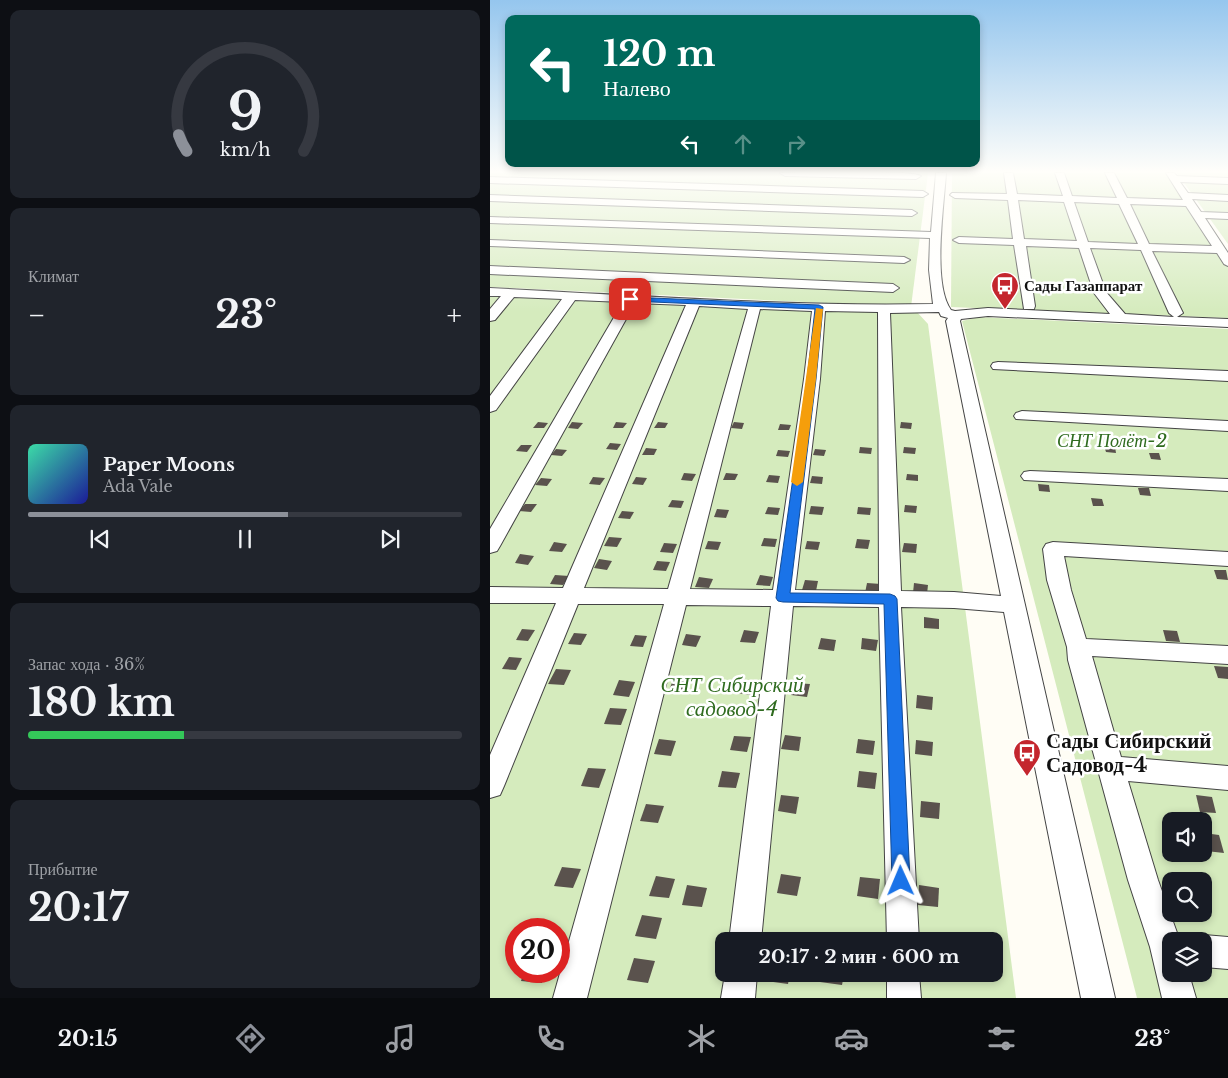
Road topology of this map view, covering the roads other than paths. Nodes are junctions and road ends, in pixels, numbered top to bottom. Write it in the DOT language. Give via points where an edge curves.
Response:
graph roads {
  1 [pos="490,220"];
  2 [pos="761,220"];
  3 [pos="937,220"];
  4 [pos="1016,220"];
  5 [pos="1076,220"];
  6 [pos="1131,220"];
  7 [pos="1200,220"];
  8 [pos="935,236"];
  9 [pos="1211,236"];
  10 [pos="1228,236"];
  11 [pos="959,240"];
  12 [pos="748,241"];
  13 [pos="490,243"];
  14 [pos="1021,243"];
  15 [pos="1084,245"];
  16 [pos="1144,247"];
  17 [pos="1219,250"];
  18 [pos="904,260"];
  19 [pos="1228,260"];
  20 [pos="490,270"];
  21 [pos="723,284"];
  22 [pos="893,288"];
  23 [pos="490,292"];
  24 [pos="511,293"];
  25 [pos="571,296"];
  26 [pos="630,299"];
  27 [pos="694,302"];
  28 [pos="755,305"];
  29 [pos="1029,306"];
  30 [pos="819,307"];
  31 [pos="953,309"];
  32 [pos="884,313"];
  33 [pos="1176,313"];
  34 [pos="1118,314"];
  35 [pos="1228,315"];
  36 [pos="490,317"];
  37 [pos="1228,323"];
  38 [pos="998,366"];
  39 [pos="1228,376"];
  40 [pos="490,407"];
  41 [pos="1022,416"];
  42 [pos="1228,426"];
  43 [pos="1030,476"];
  44 [pos="1228,485"];
  45 [pos="490,546"];
  46 [pos="1228,559"];
  47 [pos="490,595"];
  48 [pos="568,596"];
  49 [pos="679,597"];
  50 [pos="783,598"];
  51 [pos="890,599"];
  52 [pos="1014,605"];
  53 [pos="1080,646"];
  54 [pos="1228,656"];
  55 [pos="1110,768"];
  56 [pos="1228,778"];
  57 [pos="490,786"];
  58 [pos="746,932"];
  59 [pos="902,932"];
  60 [pos="1162,936"];
  61 [pos="1212,952"];
  62 [pos="1228,953"];
  63 [pos="740,982"];
  64 [pos="903,982"];
  65 [pos="1175,982"];
  66 [pos="570,998"];
  67 [pos="738,998"];
  68 [pos="904,998"];
  69 [pos="1098,998"];
  70 [pos="1179,998"];
  1 -- 12 [label="street"];
  2 -- 12 [label="street"];
  3 -- 8 [label="street"];
  4 -- 14 [label="street"];
  5 -- 15 [label="street"];
  6 -- 16 [label="street"];
  7 -- 9 [label="street"];
  8 -- 12 [label="street"];
  8 -- 31 [label="street" via="938,300"];
  9 -- 10 [label="street"];
  9 -- 17 [label="street"];
  11 -- 14 [label="street"];
  12 -- 13 [label="street"];
  12 -- 18 [label="street"];
  12 -- 21 [label="street"];
  14 -- 15 [label="street"];
  14 -- 29 [label="street"];
  15 -- 16 [label="street"];
  15 -- 34 [label="street" via="1100,293"];
  16 -- 17 [label="street"];
  16 -- 33 [label="street"];
  17 -- 19 [label="street"];
  20 -- 21 [label="street"];
  21 -- 22 [label="street"];
  23 -- 24 [label="street"];
  24 -- 25 [label="street"];
  24 -- 36 [label="street"];
  25 -- 26 [label="street"];
  25 -- 40 [label="street"];
  26 -- 27 [label="street"];
  26 -- 45 [label="street"];
  27 -- 28 [label="street"];
  27 -- 48 [label="street"];
  28 -- 30 [label="street"];
  28 -- 49 [label="street" via="710,467"];
  29 -- 31 [label="street"];
  29 -- 34 [label="street"];
  30 -- 31 [label="street"];
  30 -- 50 [label="street"];
  31 -- 34 [label="street"];
  31 -- 52 [label="street"];
  32 -- 51 [label="street"];
  33 -- 34 [label="street"];
  33 -- 35 [label="street"];
  34 -- 37 [label="street"];
  38 -- 39 [label="street"];
  41 -- 42 [label="street"];
  43 -- 44 [label="street"];
  46 -- 53 [label="street" via="1053,549 1055,574 1074,637"];
  47 -- 48 [label="street"];
  48 -- 49 [label="street"];
  48 -- 57 [label="street"];
  49 -- 50 [label="street"];
  49 -- 66 [label="street"];
  50 -- 51 [label="street"];
  50 -- 58 [label="street"];
  51 -- 52 [label="street"];
  51 -- 59 [label="street"];
  52 -- 69 [label="street"];
  53 -- 54 [label="street"];
  53 -- 55 [label="street" via="1080,660"];
  55 -- 56 [label="street"];
  55 -- 60 [label="street"];
  61 -- 62 [label="street"];
  63 -- 67 [label="street"];
  64 -- 68 [label="street"];
  65 -- 70 [label="street"];
}
